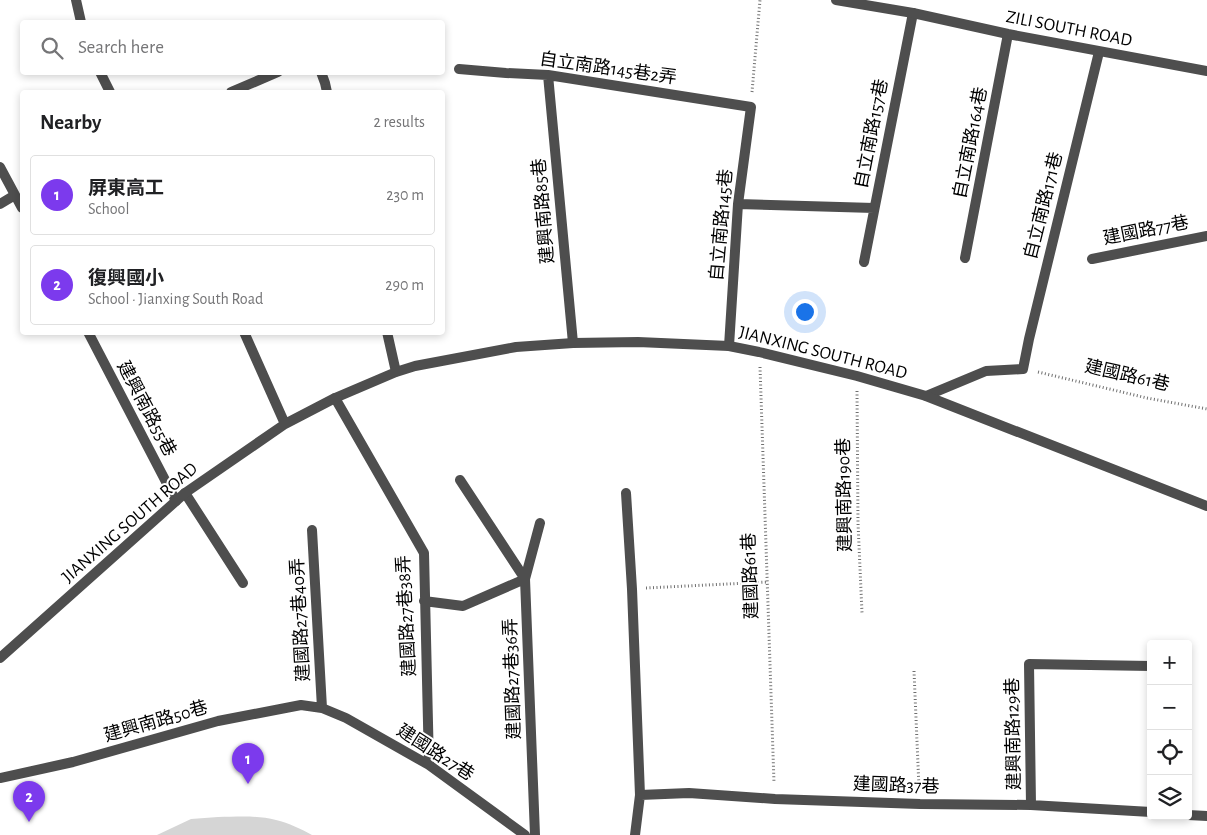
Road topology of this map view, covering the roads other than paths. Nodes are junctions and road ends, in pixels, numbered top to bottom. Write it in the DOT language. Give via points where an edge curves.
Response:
graph roads {
  1 [pos="76,0"];
  2 [pos="836,0"];
  3 [pos="913,13"];
  4 [pos="81,20"];
  5 [pos="1008,34"];
  6 [pos="1099,52"];
  7 [pos="459,69"];
  8 [pos="1207,71"];
  9 [pos="102,75"];
  10 [pos="271,75"];
  11 [pos="322,75"];
  12 [pos="548,75"];
  13 [pos="109,90"];
  14 [pos="236,90"];
  15 [pos="327,90"];
  16 [pos="751,107"];
  17 [pos="0,167"];
  18 [pos="15,195"];
  19 [pos="0,204"];
  20 [pos="20,204"];
  21 [pos="738,204"];
  22 [pos="874,208"];
  23 [pos="1207,236"];
  24 [pos="965,258"];
  25 [pos="1092,259"];
  26 [pos="864,262"];
  27 [pos="90,335"];
  28 [pos="245,335"];
  29 [pos="387,335"];
  30 [pos="573,344"];
  31 [pos="729,346"];
  32 [pos="396,372"];
  33 [pos="926,396"];
  34 [pos="335,398"];
  35 [pos="285,424"];
  36 [pos="460,480"];
  37 [pos="185,493"];
  38 [pos="626,494"];
  39 [pos="176,501"];
  40 [pos="1207,506"];
  41 [pos="540,523"];
  42 [pos="312,530"];
  43 [pos="525,579"];
  44 [pos="243,584"];
  45 [pos="424,601"];
  46 [pos="0,658"];
  47 [pos="1147,666"];
  48 [pos="322,708"];
  49 [pos="429,766"];
  50 [pos="0,778"];
  51 [pos="640,795"];
  52 [pos="1031,804"];
  53 [pos="1147,812"];
  54 [pos="1192,815"];
  55 [pos="1207,816"];
  56 [pos="525,835"];
  57 [pos="535,835"];
  58 [pos="635,835"];
  1 -- 4 [label="street"];
  2 -- 3 [label="street, ZILI SOUTH ROAD"];
  3 -- 5 [label="street, ZILI SOUTH ROAD"];
  3 -- 22 [label="street, 自立南路157巷"];
  5 -- 6 [label="street, ZILI SOUTH ROAD"];
  5 -- 24 [label="street, 自立南路164巷"];
  6 -- 8 [label="street, ZILI SOUTH ROAD"];
  6 -- 33 [label="street, 自立南路171巷" via="1023,369 986,371"];
  7 -- 12 [label="street, 自立南路145巷2弄"];
  9 -- 13 [label="street"];
  10 -- 14 [label="street"];
  11 -- 15 [label="street"];
  12 -- 16 [label="street, 自立南路145巷2弄"];
  12 -- 30 [label="street, 建興南路85巷"];
  16 -- 21 [label="street, 自立南路145巷"];
  17 -- 18 [label="street"];
  18 -- 19 [label="street"];
  18 -- 20 [label="street"];
  21 -- 22 [label="street"];
  21 -- 31 [label="street, 自立南路145巷"];
  22 -- 26 [label="street, 自立南路157巷"];
  23 -- 25 [label="street, 建國路77巷"];
  27 -- 39 [label="street, 建興南路55巷"];
  28 -- 35 [label="street"];
  29 -- 32 [label="street"];
  30 -- 31 [label="street, JIANXING SOUTH ROAD" via="638,342"];
  30 -- 32 [label="street, JIANXING SOUTH ROAD" via="516,347"];
  31 -- 33 [label="street, JIANXING SOUTH ROAD"];
  32 -- 34 [label="street, JIANXING SOUTH ROAD"];
  33 -- 40 [label="street, JIANXING SOUTH ROAD"];
  34 -- 35 [label="street, JIANXING SOUTH ROAD"];
  34 -- 45 [label="street, 建國路27巷38弄" via="424,553"];
  35 -- 37 [label="street, JIANXING SOUTH ROAD"];
  36 -- 43 [label="street"];
  37 -- 39 [label="street, JIANXING SOUTH ROAD"];
  37 -- 44 [label="street"];
  38 -- 51 [label="street"];
  39 -- 46 [label="street, JIANXING SOUTH ROAD"];
  41 -- 43 [label="street, 建國路27巷36弄"];
  42 -- 48 [label="street, 建國路27巷40弄"];
  43 -- 45 [label="street" via="463,606"];
  43 -- 57 [label="street, 建國路27巷36弄"];
  45 -- 49 [label="street, 建國路27巷38弄"];
  47 -- 52 [label="street, 建興南路129巷" via="1029,664"];
  48 -- 49 [label="street, 建國路27巷" via="346,718"];
  48 -- 50 [label="street, 建興南路50巷" via="301,705 218,721 73,762"];
  49 -- 56 [label="street, 建國路27巷"];
  51 -- 52 [label="street, 建國路37巷" via="689,793 920,804"];
  51 -- 58 [label="street"];
  52 -- 53 [label="street, 建國路37巷"];
  54 -- 55 [label="street"];
}
